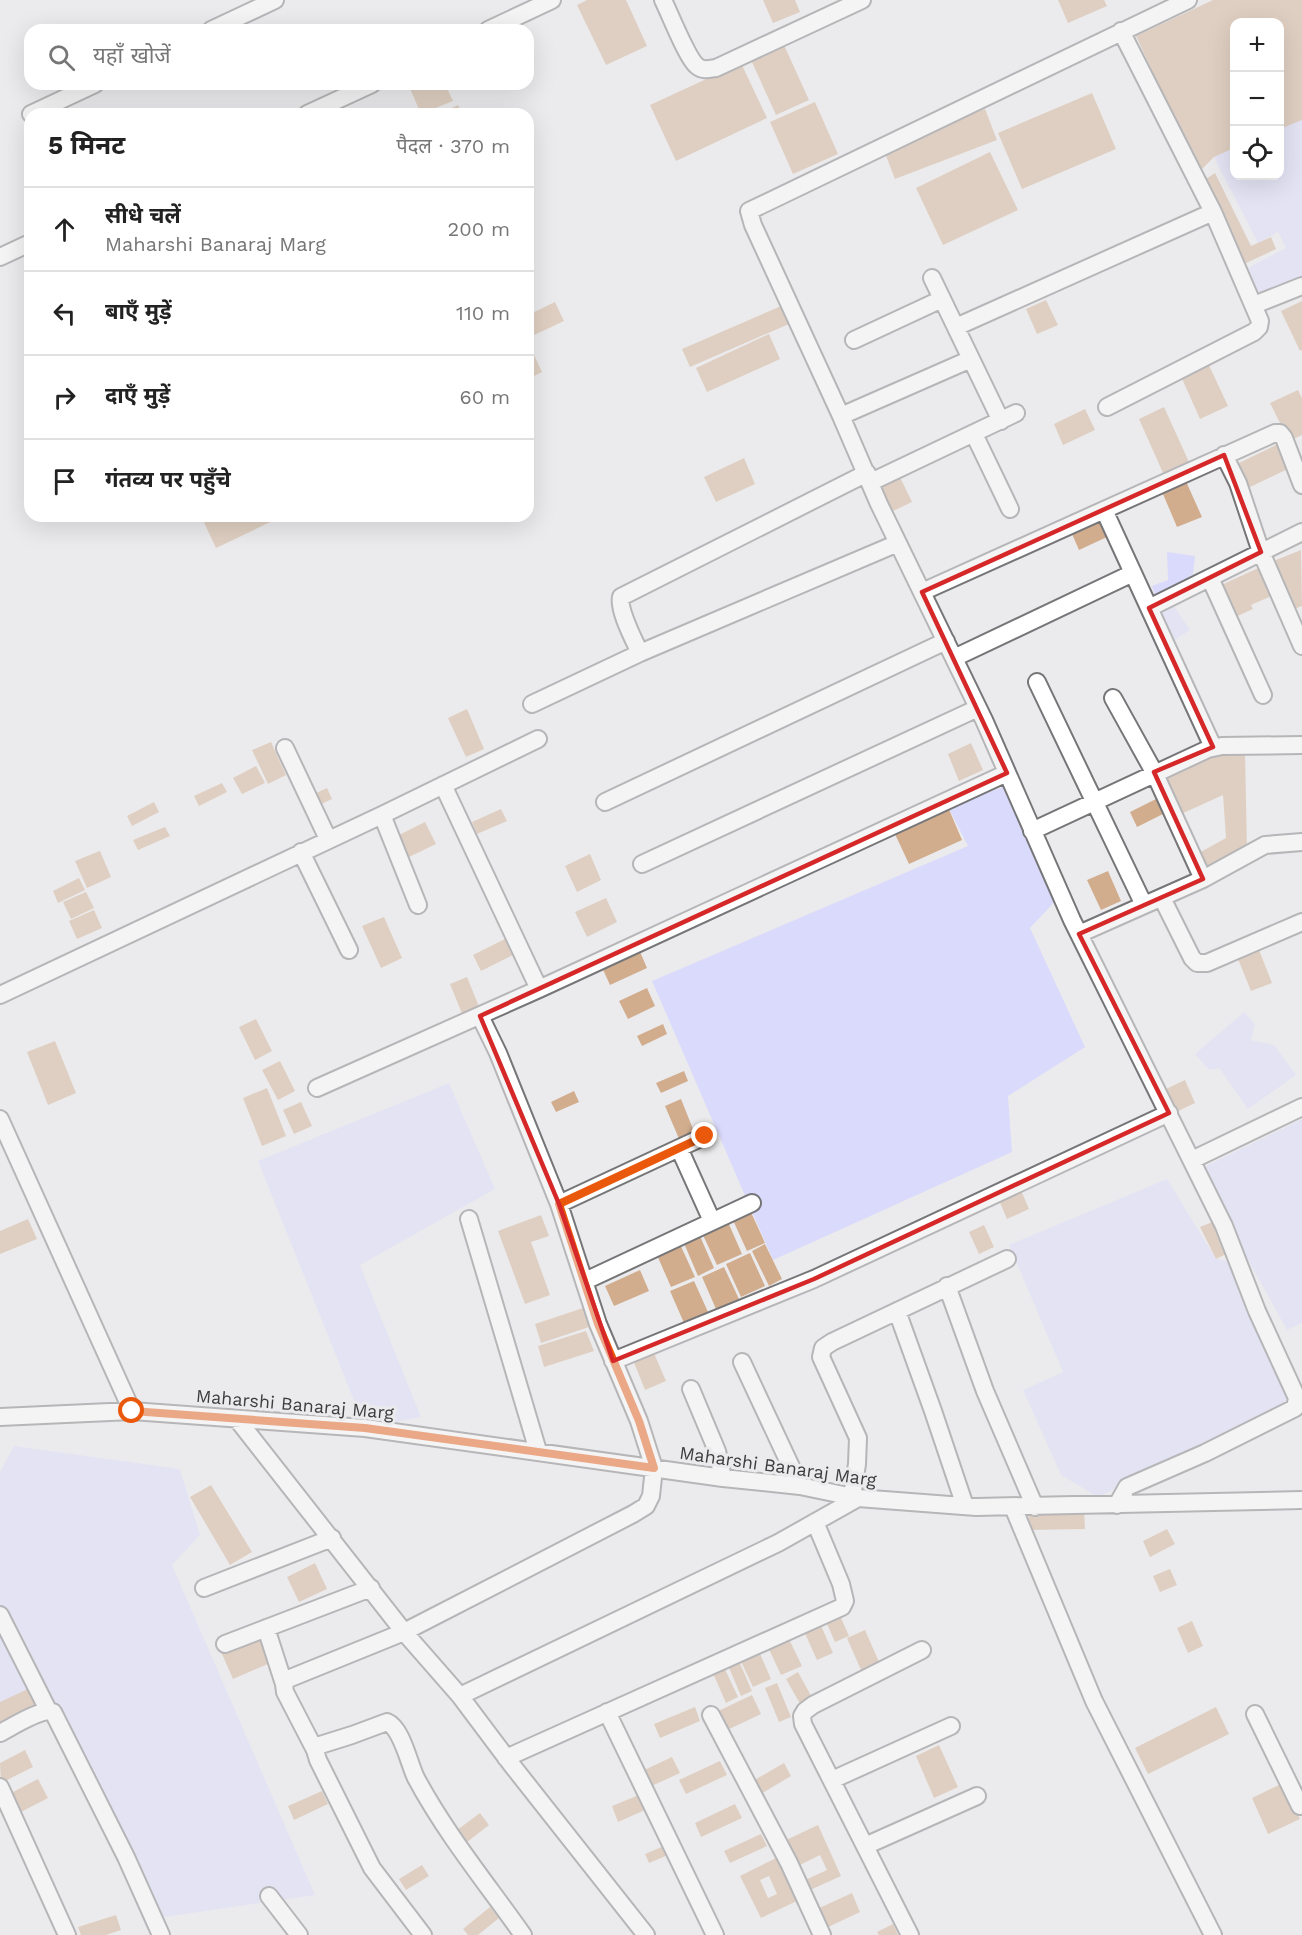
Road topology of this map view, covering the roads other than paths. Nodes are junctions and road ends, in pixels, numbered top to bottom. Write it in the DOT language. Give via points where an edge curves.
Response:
graph roads {
  1 [pos="275,0"];
  2 [pos="552,0"];
  3 [pos="663,0"];
  4 [pos="862,0"];
  5 [pos="1188,0"];
  6 [pos="224,24"];
  7 [pos="501,24"];
  8 [pos="1121,31"];
  9 [pos="82,90"];
  10 [pos="359,90"];
  11 [pos="44,108"];
  12 [pos="320,108"];
  13 [pos="1213,212"];
  14 [pos="24,246"];
  15 [pos="0,257"];
  16 [pos="932,278"];
  17 [pos="1302,286"];
  18 [pos="942,299"];
  19 [pos="1254,304"];
  20 [pos="956,327"];
  21 [pos="854,340"];
  22 [pos="971,359"];
  23 [pos="1107,406"];
  24 [pos="841,416"];
  25 [pos="974,434"];
  26 [pos="1224,455"];
  27 [pos="869,477"];
  28 [pos="1302,485"];
  29 [pos="1010,509"];
  30 [pos="1104,510"];
  31 [pos="1302,532"];
  32 [pos="898,543"];
  33 [pos="1261,552"];
  34 [pos="1133,573"];
  35 [pos="1210,578"];
  36 [pos="922,592"];
  37 [pos="1149,608"];
  38 [pos="946,641"];
  39 [pos="1302,646"];
  40 [pos="640,653"];
  41 [pos="954,658"];
  42 [pos="1037,682"];
  43 [pos="1263,695"];
  44 [pos="1113,698"];
  45 [pos="532,704"];
  46 [pos="978,708"];
  47 [pos="538,739"];
  48 [pos="1302,745"];
  49 [pos="1213,747"];
  50 [pos="285,748"];
  51 [pos="1154,772"];
  52 [pos="1008,773"];
  53 [pos="443,785"];
  54 [pos="1094,801"];
  55 [pos="605,802"];
  56 [pos="382,815"];
  57 [pos="1032,831"];
  58 [pos="328,839"];
  59 [pos="1302,842"];
  60 [pos="301,852"];
  61 [pos="642,864"];
  62 [pos="1203,879"];
  63 [pos="1162,898"];
  64 [pos="418,905"];
  65 [pos="1144,905"];
  66 [pos="1302,922"];
  67 [pos="1079,934"];
  68 [pos="349,950"];
  69 [pos="539,989"];
  70 [pos="0,995"];
  71 [pos="480,1016"];
  72 [pos="317,1088"];
  73 [pos="1302,1107"];
  74 [pos="1169,1113"];
  75 [pos="0,1119"];
  76 [pos="705,1136"];
  77 [pos="679,1148"];
  78 [pos="1192,1160"];
  79 [pos="752,1203"];
  80 [pos="559,1204"];
  81 [pos="470,1219"];
  82 [pos="712,1221"];
  83 [pos="1007,1258"];
  84 [pos="585,1281"];
  85 [pos="947,1286"];
  86 [pos="897,1311"];
  87 [pos="613,1361"];
  88 [pos="742,1362"];
  89 [pos="691,1389"];
  90 [pos="132,1411"];
  91 [pos="0,1417"];
  92 [pos="237,1419"];
  93 [pos="538,1451"];
  94 [pos="654,1468"];
  95 [pos="723,1478"];
  96 [pos="800,1486"];
  97 [pos="855,1498"];
  98 [pos="1302,1500"];
  99 [pos="1117,1504"];
  100 [pos="965,1506"];
  101 [pos="1013,1507"];
  102 [pos="1035,1507"];
  103 [pos="815,1522"];
  104 [pos="332,1538"];
  105 [pos="204,1588"];
  106 [pos="371,1588"];
  107 [pos="0,1615"];
  108 [pos="266,1628"];
  109 [pos="404,1632"];
  110 [pos="225,1644"];
  111 [pos="922,1650"];
  112 [pos="284,1684"];
  113 [pos="460,1696"];
  114 [pos="48,1710"];
  115 [pos="607,1712"];
  116 [pos="1255,1714"];
  117 [pos="711,1715"];
  118 [pos="951,1726"];
  119 [pos="0,1733"];
  120 [pos="315,1750"];
  121 [pos="506,1758"];
  122 [pos="832,1780"];
  123 [pos="0,1787"];
  124 [pos="1297,1787"];
  125 [pos="977,1796"];
  126 [pos="1300,1806"];
  127 [pos="865,1846"];
  128 [pos="269,1896"];
  129 [pos="67,1935"];
  130 [pos="160,1935"];
  131 [pos="298,1935"];
  132 [pos="423,1935"];
  133 [pos="523,1935"];
  134 [pos="646,1935"];
  135 [pos="716,1935"];
  136 [pos="822,1935"];
  137 [pos="910,1935"];
  138 [pos="1213,1935"];
  1 -- 6 [label="street"];
  2 -- 7 [label="street"];
  3 -- 4 [label="street" via="689,55 704,70 716,68"];
  5 -- 8 [label="street"];
  8 -- 13 [label="street"];
  8 -- 24 [label="street" via="749,212"];
  9 -- 11 [label="street"];
  10 -- 12 [label="street"];
  13 -- 19 [label="street"];
  13 -- 20 [label="street"];
  14 -- 15 [label="street"];
  16 -- 18 [label="street"];
  17 -- 19 [label="street"];
  18 -- 20 [label="street"];
  18 -- 21 [label="street"];
  19 -- 23 [label="street" via="1260,321 1254,332"];
  20 -- 22 [label="street"];
  22 -- 24 [label="street"];
  22 -- 25 [label="street" via="1008,417"];
  24 -- 27 [label="street"];
  25 -- 27 [label="street"];
  25 -- 29 [label="street"];
  26 -- 28 [label="street" via="1280,433"];
  26 -- 30 [label="street"];
  26 -- 33 [label="street" via="1238,483"];
  27 -- 32 [label="street"];
  27 -- 40 [label="street" via="621,597"];
  30 -- 34 [label="street"];
  30 -- 36 [label="street"];
  31 -- 33 [label="street"];
  32 -- 36 [label="street"];
  32 -- 40 [label="street"];
  33 -- 35 [label="street"];
  33 -- 39 [label="street"];
  34 -- 37 [label="street"];
  34 -- 41 [label="street"];
  35 -- 37 [label="street"];
  35 -- 43 [label="street"];
  36 -- 38 [label="street"];
  37 -- 49 [label="street"];
  38 -- 41 [label="street"];
  38 -- 55 [label="street"];
  40 -- 45 [label="street"];
  41 -- 46 [label="street"];
  42 -- 54 [label="street"];
  44 -- 51 [label="street"];
  46 -- 52 [label="street"];
  46 -- 61 [label="street"];
  47 -- 53 [label="street"];
  48 -- 49 [label="street"];
  49 -- 51 [label="street"];
  50 -- 58 [label="street"];
  51 -- 54 [label="street"];
  51 -- 62 [label="street"];
  52 -- 57 [label="street"];
  52 -- 69 [label="street"];
  53 -- 56 [label="street"];
  53 -- 69 [label="street"];
  54 -- 57 [label="street"];
  54 -- 65 [label="street"];
  56 -- 58 [label="street"];
  56 -- 64 [label="street"];
  57 -- 67 [label="street"];
  58 -- 60 [label="street"];
  59 -- 62 [label="street" via="1265,845"];
  60 -- 68 [label="street"];
  60 -- 70 [label="street"];
  62 -- 63 [label="street"];
  63 -- 65 [label="street"];
  63 -- 66 [label="street" via="1197,963 1207,963"];
  65 -- 67 [label="street"];
  67 -- 74 [label="street"];
  69 -- 71 [label="street"];
  71 -- 72 [label="street"];
  71 -- 80 [label="street"];
  73 -- 78 [label="street"];
  74 -- 78 [label="street"];
  74 -- 87 [label="street" via="814,1279"];
  75 -- 90 [label="street"];
  76 -- 77 [label="street"];
  77 -- 80 [label="street"];
  77 -- 82 [label="street"];
  78 -- 99 [label="street" via="1296,1403 1295,1407 1205,1453 1127,1487"];
  79 -- 82 [label="street"];
  80 -- 84 [label="street"];
  81 -- 93 [label="street"];
  82 -- 84 [label="street"];
  83 -- 85 [label="street"];
  84 -- 87 [label="street"];
  85 -- 86 [label="street"];
  85 -- 102 [label="street" via="985,1391"];
  86 -- 97 [label="street" via="823,1348 821,1357 858,1438"];
  86 -- 100 [label="street"];
  87 -- 94 [label="street"];
  88 -- 96 [label="street"];
  89 -- 95 [label="street" via="717,1451"];
  90 -- 91 [label="street, Maharshi Banaraj Marg"];
  90 -- 92 [label="street, Maharshi Banaraj Marg"];
  92 -- 93 [label="street, Maharshi Banaraj Marg" via="365,1428"];
  92 -- 104 [label="street"];
  93 -- 94 [label="street, Maharshi Banaraj Marg"];
  94 -- 95 [label="street, Maharshi Banaraj Marg"];
  94 -- 109 [label="street" via="646,1506"];
  95 -- 96 [label="street, Maharshi Banaraj Marg"];
  96 -- 97 [label="street, Maharshi Banaraj Marg"];
  97 -- 100 [label="street, Maharshi Banaraj Marg"];
  97 -- 103 [label="street"];
  98 -- 99 [label="street, Maharshi Banaraj Marg"];
  99 -- 102 [label="street, Maharshi Banaraj Marg"];
  100 -- 101 [label="street, Maharshi Banaraj Marg"];
  101 -- 102 [label="street, Maharshi Banaraj Marg"];
  101 -- 138 [label="street" via="1094,1701"];
  103 -- 113 [label="street"];
  103 -- 115 [label="street" via="841,1584 845,1601 842,1607"];
  104 -- 105 [label="street"];
  104 -- 106 [label="street"];
  106 -- 108 [label="street"];
  106 -- 109 [label="street"];
  107 -- 114 [label="street"];
  108 -- 110 [label="street"];
  108 -- 112 [label="street"];
  109 -- 112 [label="street"];
  109 -- 113 [label="street"];
  111 -- 122 [label="street" via="805,1711 803,1724"];
  112 -- 120 [label="street"];
  113 -- 121 [label="street"];
  114 -- 119 [label="street"];
  114 -- 130 [label="street" via="57,1718"];
  115 -- 121 [label="street"];
  115 -- 135 [label="street"];
  116 -- 124 [label="street"];
  117 -- 136 [label="street"];
  118 -- 122 [label="street"];
  120 -- 132 [label="street" via="372,1868"];
  120 -- 133 [label="street" via="317,1746 387,1722 392,1724 434,1810"];
  121 -- 134 [label="street"];
  122 -- 127 [label="street"];
  123 -- 129 [label="street"];
  124 -- 126 [label="street"];
  125 -- 127 [label="street"];
  127 -- 137 [label="street"];
  128 -- 131 [label="street"];
}
